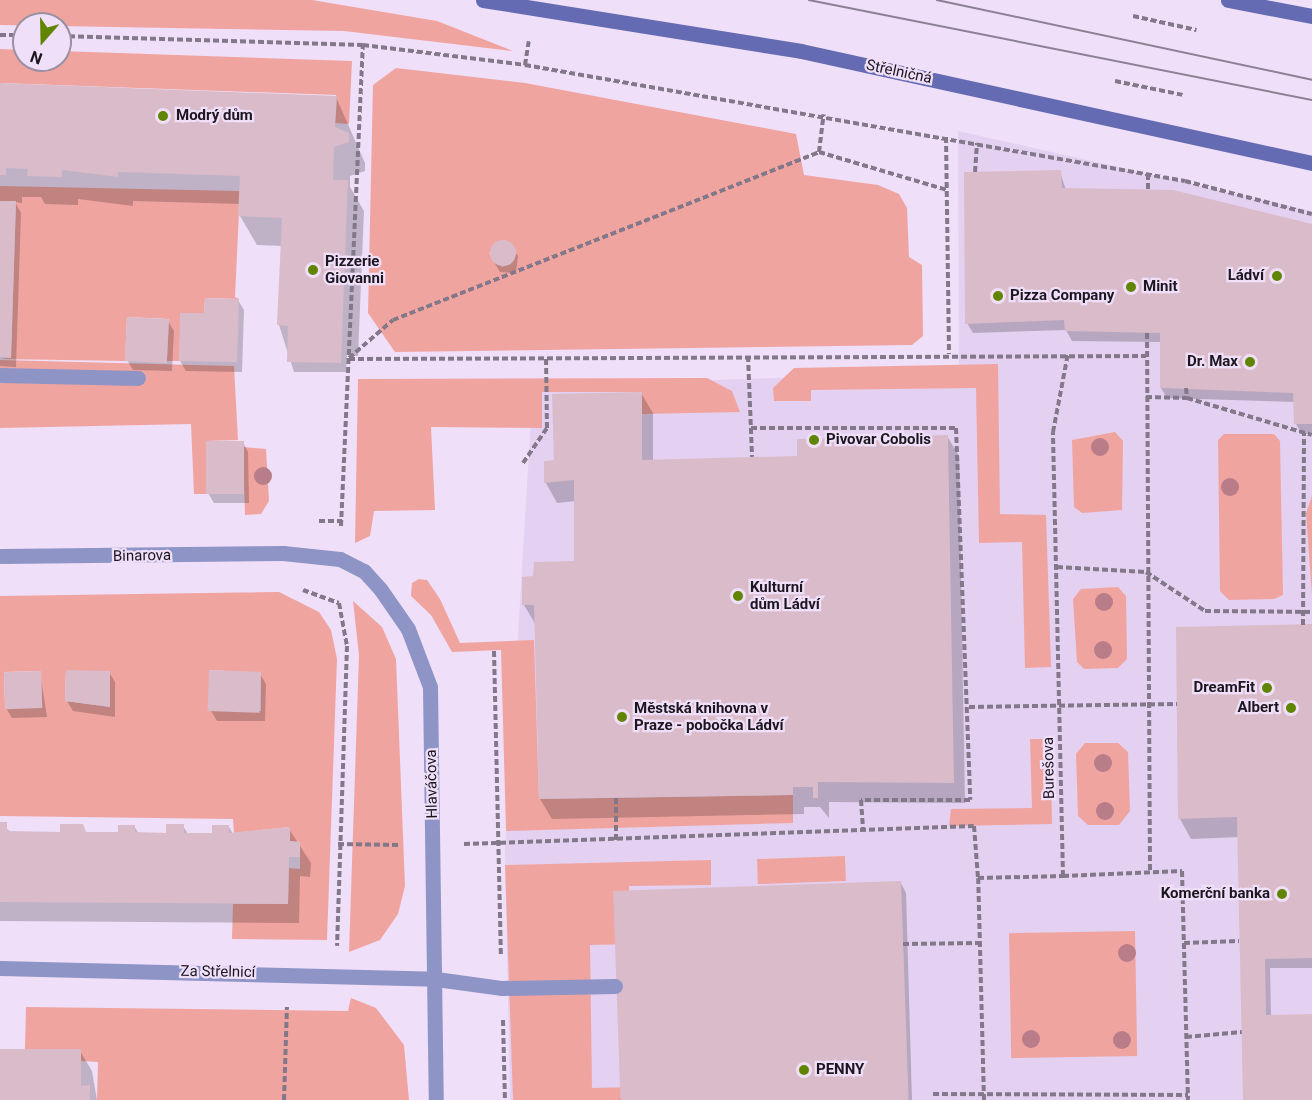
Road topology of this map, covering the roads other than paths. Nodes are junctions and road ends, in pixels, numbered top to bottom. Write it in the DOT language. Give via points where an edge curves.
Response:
graph roads {
  1 [pos="483,0"];
  2 [pos="1228,0"];
  3 [pos="1312,16"];
  4 [pos="1312,163"];
  5 [pos="0,375"];
  6 [pos="138,378"];
  7 [pos="283,553"];
  8 [pos="0,556"];
  9 [pos="0,968"];
  10 [pos="436,979"];
  11 [pos="615,986"];
  12 [pos="436,1100"];
  1 -- 4 [label="main road, Střelničná" via="801,51"];
  2 -- 3 [label="main road"];
  5 -- 6 [label="street"];
  7 -- 8 [label="street, Binarova"];
  7 -- 10 [label="street, Hlaváčova" via="340,559 364,571 408,629 430,687"];
  9 -- 10 [label="street, Za Střelnicí"];
  10 -- 11 [label="street, Za Střelnicí" via="502,988"];
  10 -- 12 [label="street, Hlaváčova"];
}
